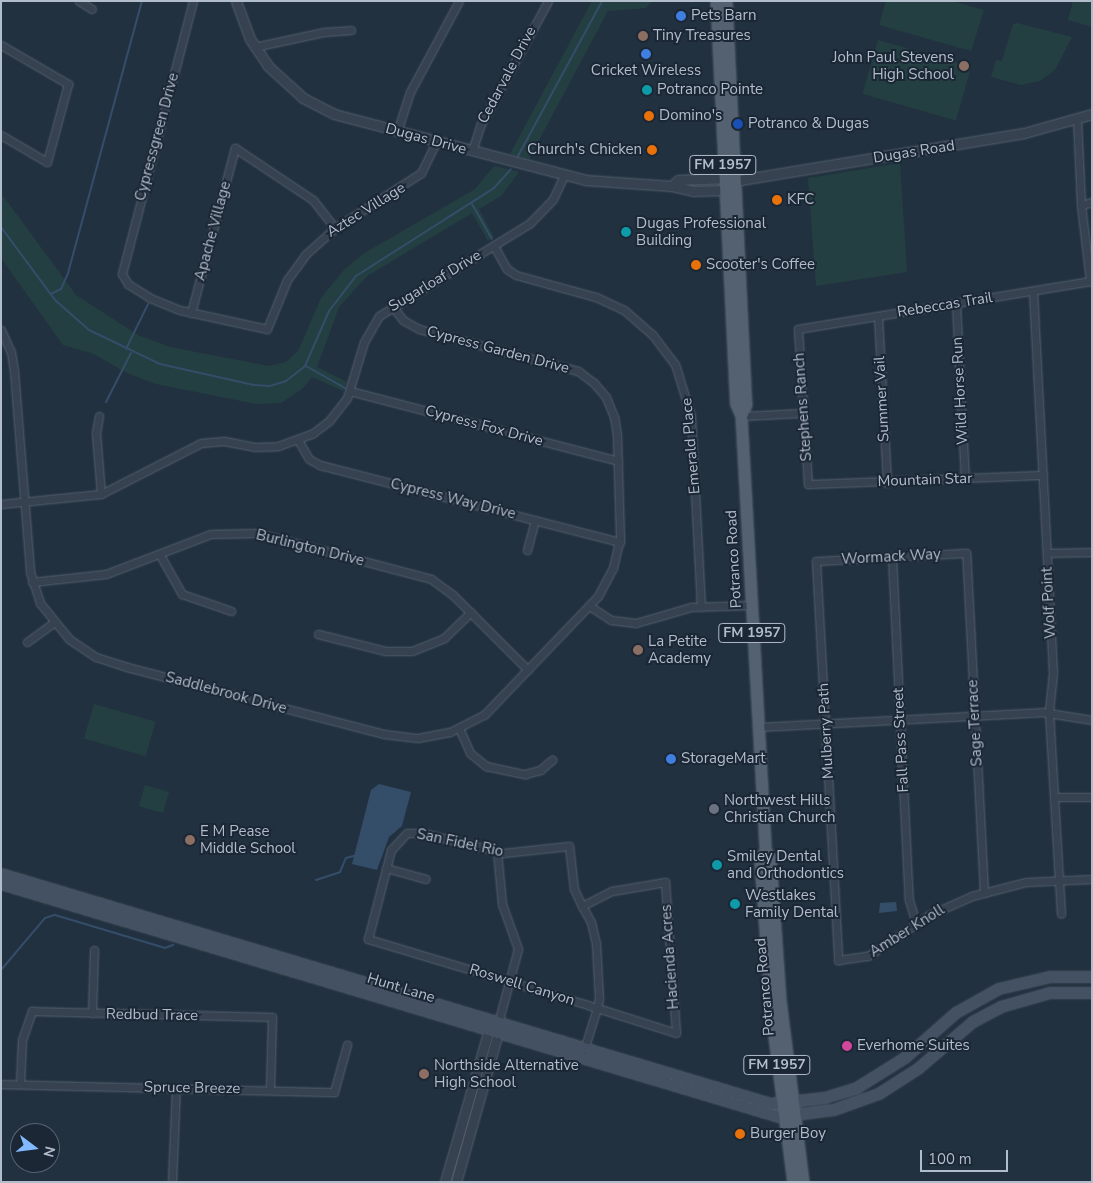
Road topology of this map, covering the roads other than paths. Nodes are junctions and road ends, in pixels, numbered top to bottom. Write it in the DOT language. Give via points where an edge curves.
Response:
graph roads {
  1 [pos="79,1"];
  2 [pos="193,1"];
  3 [pos="236,1"];
  4 [pos="459,1"];
  5 [pos="548,1"];
  6 [pos="716,1"];
  7 [pos="726,1"];
  8 [pos="92,9"];
  9 [pos="351,30"];
  10 [pos="1,45"];
  11 [pos="254,47"];
  12 [pos="1092,114"];
  13 [pos="1077,119"];
  14 [pos="397,132"];
  15 [pos="1,135"];
  16 [pos="436,142"];
  17 [pos="472,151"];
  18 [pos="564,175"];
  19 [pos="729,178"];
  20 [pos="672,186"];
  21 [pos="724,190"];
  22 [pos="1092,202"];
  23 [pos="1082,205"];
  24 [pos="335,228"];
  25 [pos="494,246"];
  26 [pos="1091,281"];
  27 [pos="1032,291"];
  28 [pos="956,303"];
  29 [pos="392,306"];
  30 [pos="192,313"];
  31 [pos="878,316"];
  32 [pos="798,329"];
  33 [pos="1,330"];
  34 [pos="350,391"];
  35 [pos="803,413"];
  36 [pos="99,416"];
  37 [pos="741,416"];
  38 [pos="298,440"];
  39 [pos="618,461"];
  40 [pos="1043,475"];
  41 [pos="965,479"];
  42 [pos="887,483"];
  43 [pos="808,484"];
  44 [pos="101,494"];
  45 [pos="24,501"];
  46 [pos="1,504"];
  47 [pos="535,520"];
  48 [pos="620,542"];
  49 [pos="527,550"];
  50 [pos="1092,552"];
  51 [pos="966,553"];
  52 [pos="1047,553"];
  53 [pos="160,555"];
  54 [pos="892,557"];
  55 [pos="816,561"];
  56 [pos="32,582"];
  57 [pos="751,605"];
  58 [pos="701,606"];
  59 [pos="590,607"];
  60 [pos="231,611"];
  61 [pos="471,612"];
  62 [pos="53,623"];
  63 [pos="318,634"];
  64 [pos="28,642"];
  65 [pos="528,670"];
  66 [pos="1049,712"];
  67 [pos="975,715"];
  68 [pos="900,719"];
  69 [pos="1092,720"];
  70 [pos="825,723"];
  71 [pos="758,727"];
  72 [pos="459,728"];
  73 [pos="552,760"];
  74 [pos="1054,797"];
  75 [pos="1092,797"];
  76 [pos="765,850"];
  77 [pos="497,852"];
  78 [pos="386,868"];
  79 [pos="2,877"];
  80 [pos="761,877"];
  81 [pos="426,879"];
  82 [pos="1060,879"];
  83 [pos="1092,879"];
  84 [pos="984,892"];
  85 [pos="582,906"];
  86 [pos="1061,914"];
  87 [pos="916,923"];
  88 [pos="368,939"];
  89 [pos="775,942"];
  90 [pos="94,950"];
  91 [pos="766,952"];
  92 [pos="838,960"];
  93 [pos="1092,977"];
  94 [pos="509,981"];
  95 [pos="1092,994"];
  96 [pos="780,1000"];
  97 [pos="407,1001"];
  98 [pos="970,1004"];
  99 [pos="597,1008"];
  100 [pos="92,1013"];
  101 [pos="776,1013"];
  102 [pos="978,1019"];
  103 [pos="499,1028"];
  104 [pos="489,1030"];
  105 [pos="676,1033"];
  106 [pos="348,1045"];
  107 [pos="584,1050"];
  108 [pos="481,1056"];
  109 [pos="492,1059"];
  110 [pos="1,1084"];
  111 [pos="20,1084"];
  112 [pos="666,1084"];
  113 [pos="710,1087"];
  114 [pos="176,1088"];
  115 [pos="270,1090"];
  116 [pos="787,1103"];
  117 [pos="789,1116"];
  118 [pos="448,1169"];
  119 [pos="458,1172"];
  120 [pos="172,1182"];
  121 [pos="445,1182"];
  122 [pos="456,1182"];
  123 [pos="793,1182"];
  124 [pos="803,1182"];
  1 -- 8 [label="street"];
  2 -- 30 [label="street, Cypressgreen Drive" via="122,274 128,284 150,298"];
  3 -- 11 [label="street, Dugas Drive"];
  4 -- 14 [label="street" via="410,92"];
  5 -- 17 [label="street, Cedarvale Drive" via="481,124"];
  6 -- 19 [label="main road, Potranco Road / FM 1957"];
  7 -- 19 [label="main road, Potranco Road / FM 1957"];
  9 -- 11 [label="street" via="324,32"];
  10 -- 15 [label="street" via="68,84 47,162"];
  11 -- 14 [label="street, Dugas Drive" via="280,79 310,102 341,117"];
  12 -- 13 [label="street, Dugas Road"];
  13 -- 19 [label="street, Dugas Road" via="1024,133"];
  13 -- 23 [label="street"];
  14 -- 16 [label="street, Dugas Drive"];
  16 -- 17 [label="street, Dugas Drive"];
  16 -- 24 [label="street, Aztec Village" via="427,165 412,181"];
  17 -- 18 [label="street, Dugas Drive"];
  18 -- 20 [label="street, Dugas Drive" via="615,185"];
  18 -- 25 [label="street, Sugarloaf Drive" via="553,199 536,218"];
  19 -- 20 [label="street, Dugas Drive" via="678,180"];
  19 -- 21 [label="main road, Potranco Road / FM 1957"];
  19 -- 37 [label="main road, Potranco Road / FM 1957" via="746,404"];
  20 -- 21 [label="street, Dugas Drive" via="678,190"];
  21 -- 37 [label="main road, Potranco Road / FM 1957" via="736,404"];
  22 -- 23 [label="street"];
  23 -- 26 [label="street"];
  24 -- 30 [label="street, Aztec Village" via="297,266 277,300 266,329"];
  24 -- 30 [label="street, Apache Village" via="313,200 235,148"];
  25 -- 29 [label="street, Sugarloaf Drive"];
  25 -- 58 [label="street, Emerald Place" via="513,274 596,297 624,310 652,334 675,364 691,416"];
  26 -- 27 [label="street, Rebeccas Trail"];
  27 -- 28 [label="street, Rebeccas Trail"];
  27 -- 40 [label="street, Wolf Point"];
  28 -- 31 [label="street, Rebeccas Trail"];
  28 -- 41 [label="street, Wild Horse Run"];
  29 -- 34 [label="street, Sugarloaf Drive" via="379,316 367,334"];
  29 -- 39 [label="street, Cypress Garden Drive" via="404,320 420,329 565,367 586,376 612,409"];
  31 -- 32 [label="street, Rebeccas Trail"];
  31 -- 42 [label="street, Summer Vail"];
  32 -- 35 [label="street, Stephens Ranch"];
  33 -- 45 [label="street, Saddlebrook Drive" via="13,362"];
  34 -- 38 [label="street, Sugarloaf Drive" via="329,421"];
  34 -- 39 [label="street, Cypress Fox Drive"];
  35 -- 37 [label="street"];
  35 -- 43 [label="street, Stephens Ranch"];
  36 -- 44 [label="street" via="96,433"];
  37 -- 57 [label="main road, Potranco Road / FM 1957"];
  38 -- 44 [label="street, Sugarloaf Drive" via="264,447 224,441 201,443"];
  38 -- 47 [label="street, Cypress Way Drive" via="309,458 320,465"];
  39 -- 48 [label="street, Cypress Garden Drive"];
  40 -- 41 [label="street, Mountain Star"];
  40 -- 52 [label="street, Wolf Point"];
  41 -- 42 [label="street, Mountain Star"];
  42 -- 43 [label="street, Mountain Star"];
  44 -- 45 [label="street, Sugarloaf Drive"];
  45 -- 46 [label="street, Sugarloaf Drive"];
  45 -- 56 [label="street, Saddlebrook Drive"];
  47 -- 48 [label="street, Cypress Way Drive"];
  47 -- 49 [label="street"];
  48 -- 59 [label="street, Saddlebrook Drive" via="608,579"];
  50 -- 52 [label="street"];
  51 -- 54 [label="street, Wormack Way"];
  51 -- 67 [label="street, Sage Terrace"];
  52 -- 66 [label="street, Wolf Point" via="1053,673"];
  53 -- 56 [label="street, Burlington Drive" via="106,574"];
  53 -- 60 [label="street" via="182,594"];
  53 -- 61 [label="street, Burlington Drive" via="211,534 257,533 424,577 446,589"];
  54 -- 55 [label="street, Wormack Way"];
  54 -- 68 [label="street, Fall Pass Street"];
  55 -- 70 [label="street, Mulberry Path"];
  56 -- 62 [label="street, Saddlebrook Drive"];
  57 -- 58 [label="street"];
  57 -- 71 [label="main road, Potranco Road / FM 1957"];
  58 -- 59 [label="street" via="633,624 608,619"];
  59 -- 65 [label="street, Saddlebrook Drive"];
  61 -- 63 [label="street" via="444,638 412,651 385,651"];
  61 -- 65 [label="street, Burlington Drive"];
  62 -- 64 [label="street"];
  62 -- 72 [label="street, Saddlebrook Drive" via="78,646 106,661 365,729 418,738"];
  65 -- 72 [label="street, Saddlebrook Drive" via="494,707"];
  66 -- 67 [label="street"];
  66 -- 69 [label="street"];
  66 -- 74 [label="street, Wolf Point"];
  67 -- 68 [label="street"];
  67 -- 84 [label="street, Sage Terrace"];
  68 -- 70 [label="street"];
  68 -- 87 [label="street, Fall Pass Street" via="909,900"];
  70 -- 71 [label="street"];
  70 -- 92 [label="street, Mulberry Path"];
  71 -- 76 [label="main road, Potranco Road / FM 1957"];
  72 -- 73 [label="street" via="470,753 486,766 524,774 540,770"];
  74 -- 75 [label="street"];
  74 -- 82 [label="street, Wolf Point"];
  76 -- 80 [label="main road, Potranco Road / FM 1957" via="760,860"];
  76 -- 89 [label="main road, Potranco Road / FM 1957" via="770,857"];
  77 -- 78 [label="street, San Fidel Rio" via="412,832 396,842"];
  77 -- 85 [label="street, San Fidel Rio" via="520,853 569,846 572,880"];
  77 -- 94 [label="street" via="502,904 518,944"];
  78 -- 81 [label="street"];
  78 -- 88 [label="street, San Fidel Rio"];
  79 -- 97 [label="main road, Hunt Lane"];
  80 -- 89 [label="main road" via="766,880 769,922"];
  80 -- 91 [label="main road, Potranco Road / FM 1957"];
  82 -- 83 [label="street, Amber Knoll"];
  82 -- 84 [label="street, Amber Knoll" via="1026,882"];
  82 -- 86 [label="street, Wolf Point"];
  84 -- 87 [label="street, Amber Knoll" via="950,904"];
  85 -- 99 [label="street" via="591,922 596,943 600,989"];
  85 -- 105 [label="street, Hacienda Acres" via="612,891 665,882"];
  87 -- 92 [label="street, Amber Knoll" via="868,956"];
  88 -- 94 [label="street, Roswell Canyon"];
  89 -- 96 [label="main road, Potranco Road / FM 1957"];
  90 -- 100 [label="street"];
  91 -- 96 [label="main road" via="771,955"];
  91 -- 101 [label="main road, Potranco Road / FM 1957"];
  93 -- 98 [label="main road, Hunt Lane" via="1058,976 1025,981"];
  94 -- 99 [label="street, Roswell Canyon"];
  94 -- 103 [label="street"];
  95 -- 102 [label="main road" via="1058,993 1030,997"];
  96 -- 101 [label="main road, Potranco Road / FM 1957"];
  97 -- 103 [label="main road, Hunt Lane"];
  97 -- 104 [label="main road, Hunt Lane"];
  98 -- 102 [label="main road"];
  98 -- 116 [label="main road, Hunt Lane" via="905,1058 866,1083 834,1096"];
  99 -- 105 [label="street, Roswell Canyon"];
  99 -- 107 [label="street"];
  100 -- 111 [label="street, Redbud Trace" via="32,1011 22,1040"];
  100 -- 115 [label="street, Redbud Trace" via="272,1017"];
  101 -- 116 [label="main road, Potranco Road / FM 1957"];
  102 -- 117 [label="main road" via="918,1069 887,1090 844,1107"];
  103 -- 104 [label="main road, Hunt Lane"];
  103 -- 107 [label="main road, Hunt Lane"];
  103 -- 109 [label="street"];
  103 -- 112 [label="main road, Hunt Lane"];
  104 -- 108 [label="street"];
  106 -- 115 [label="street, Spruce Breeze" via="334,1092"];
  107 -- 113 [label="main road, Hunt Lane"];
  108 -- 109 [label="street"];
  108 -- 118 [label="street"];
  109 -- 119 [label="street"];
  110 -- 111 [label="street, Spruce Breeze"];
  111 -- 114 [label="street, Spruce Breeze"];
  112 -- 113 [label="main road" via="671,1081 706,1091"];
  112 -- 117 [label="main road, Hunt Lane"];
  113 -- 116 [label="main road, Hunt Lane" via="765,1103"];
  114 -- 115 [label="street, Spruce Breeze"];
  114 -- 120 [label="street"];
  116 -- 117 [label="main road, Potranco Road / FM 1957"];
  117 -- 123 [label="main road, Potranco Road / FM 1957"];
  117 -- 124 [label="main road, Potranco Road / FM 1957"];
  118 -- 119 [label="street"];
  118 -- 121 [label="street"];
  119 -- 122 [label="street"];
}
